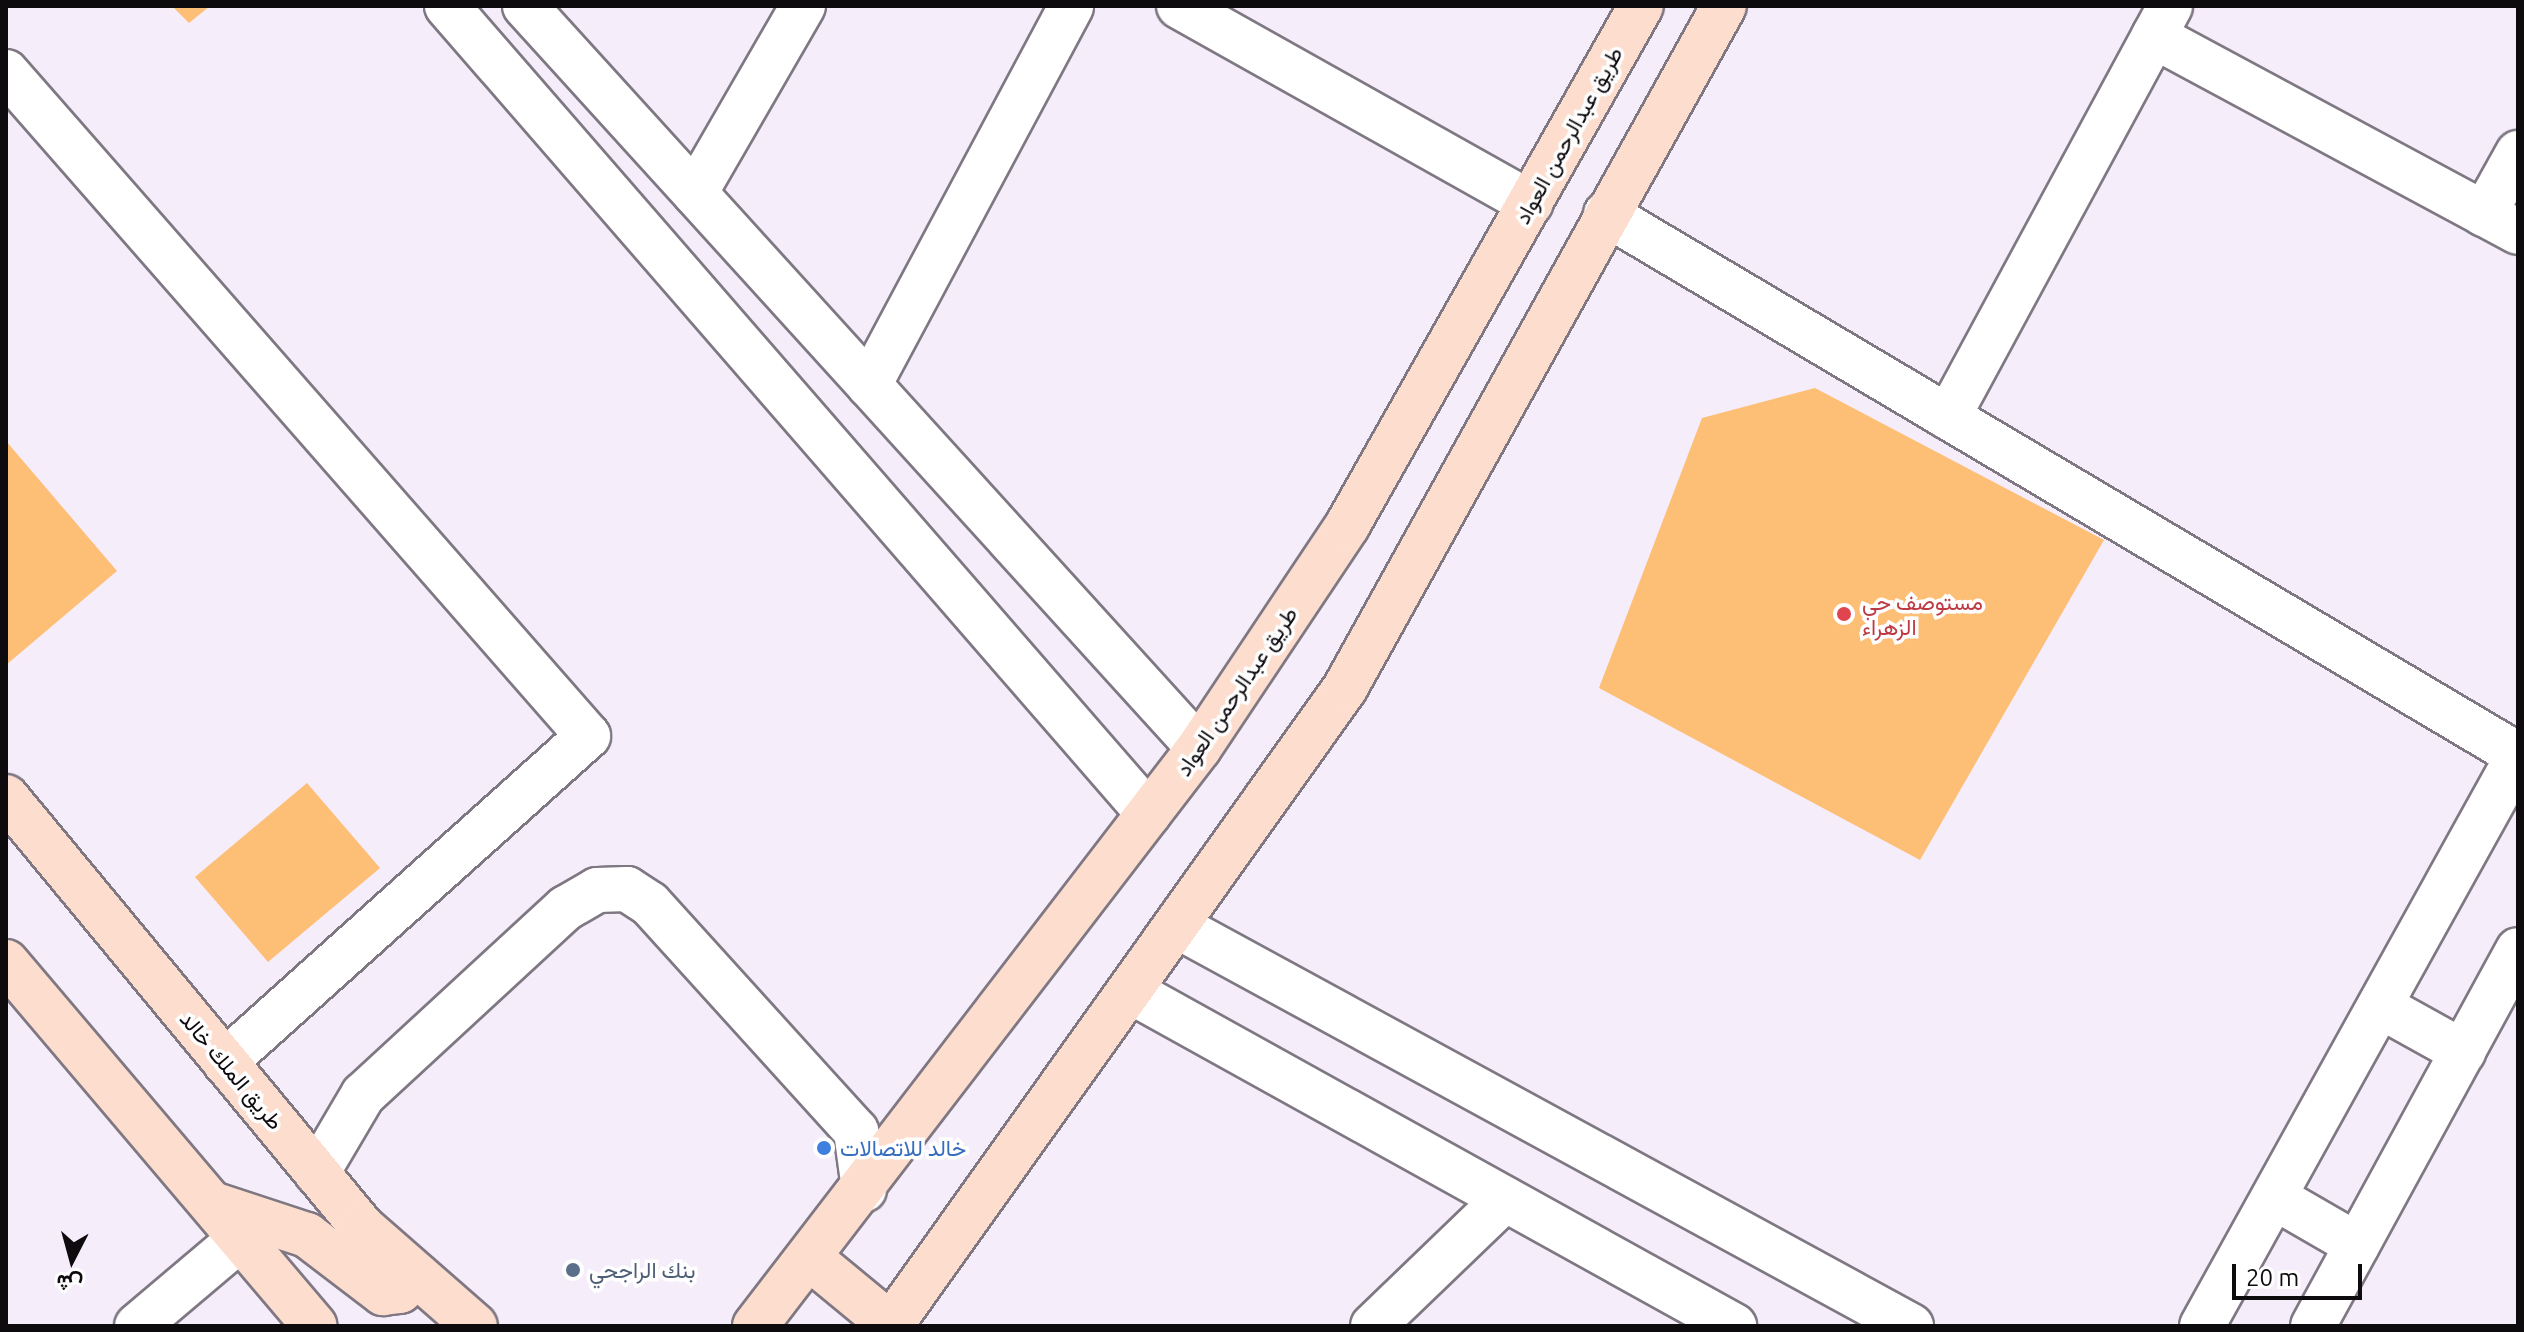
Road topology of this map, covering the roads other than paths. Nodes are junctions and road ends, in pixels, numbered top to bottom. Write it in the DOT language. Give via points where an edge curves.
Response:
graph roads {
  1 [pos="447,6"];
  2 [pos="525,6"];
  3 [pos="803,6"];
  4 [pos="1071,6"];
  5 [pos="1179,6"];
  6 [pos="1641,6"];
  7 [pos="1724,6"];
  8 [pos="2162,21"];
  9 [pos="6,72"];
  10 [pos="2518,153"];
  11 [pos="695,193"];
  12 [pos="1530,203"];
  13 [pos="1606,214"];
  14 [pos="2501,223"];
  15 [pos="869,385"];
  16 [pos="1948,417"];
  17 [pos="1199,748"];
  18 [pos="2518,756"];
  19 [pos="6,797"];
  20 [pos="1149,814"];
  21 [pos="1177,926"];
  22 [pos="2518,950"];
  23 [pos="6,962"];
  24 [pos="1130,991"];
  25 [pos="2380,1006"];
  26 [pos="2463,1052"];
  27 [pos="225,1062"];
  28 [pos="317,1173"];
  29 [pos="864,1189"];
  30 [pos="2274,1197"];
  31 [pos="1505,1199"];
  32 [pos="212,1204"];
  33 [pos="241,1238"];
  34 [pos="2357,1245"];
  35 [pos="811,1259"];
  36 [pos="417,1275"];
  37 [pos="137,1326"];
  38 [pos="315,1326"];
  39 [pos="475,1326"];
  40 [pos="755,1326"];
  41 [pos="890,1326"];
  42 [pos="1373,1326"];
  43 [pos="1734,1326"];
  44 [pos="1911,1326"];
  45 [pos="2202,1326"];
  46 [pos="2313,1326"];
  1 -- 20 [label="street"];
  2 -- 11 [label="street"];
  3 -- 11 [label="street"];
  4 -- 15 [label="street"];
  5 -- 12 [label="street"];
  6 -- 12 [label="main road, طريق عبدالرحمن العواد"];
  7 -- 13 [label="main road"];
  8 -- 14 [label="street"];
  8 -- 16 [label="street"];
  9 -- 27 [label="street" via="588,736"];
  10 -- 14 [label="street"];
  11 -- 15 [label="street"];
  12 -- 17 [label="main road, طريق عبدالرحمن العواد" via="1347,526"];
  13 -- 16 [label="street"];
  13 -- 21 [label="main road" via="1345,688"];
  15 -- 17 [label="street"];
  16 -- 18 [label="street"];
  17 -- 20 [label="main road, طريق عبدالرحمن العواد"];
  18 -- 25 [label="street"];
  19 -- 27 [label="main road, طريق الملك خالد"];
  20 -- 29 [label="main road, طريق عبدالرحمن العواد"];
  21 -- 24 [label="main road"];
  21 -- 44 [label="street"];
  22 -- 26 [label="street"];
  23 -- 32 [label="main road"];
  24 -- 31 [label="street"];
  24 -- 41 [label="main road"];
  25 -- 26 [label="street"];
  25 -- 30 [label="street"];
  26 -- 34 [label="street"];
  27 -- 28 [label="main road, طريق الملك خالد"];
  28 -- 29 [label="street" via="363,1095 566,908 597,890 627,889 650,904 856,1131"];
  28 -- 36 [label="main road, طريق الملك خالد" via="362,1227"];
  29 -- 35 [label="main road, طريق عبدالرحمن العواد"];
  30 -- 34 [label="street"];
  30 -- 45 [label="street"];
  31 -- 42 [label="street"];
  31 -- 43 [label="street"];
  32 -- 33 [label="main road"];
  32 -- 36 [label="main road" via="307,1235 383,1293 400,1291"];
  33 -- 37 [label="street"];
  33 -- 38 [label="main road"];
  34 -- 46 [label="street"];
  35 -- 40 [label="main road, طريق عبدالرحمن العواد"];
  35 -- 41 [label="main road"];
  36 -- 39 [label="main road, طريق الملك خالد"];
}
